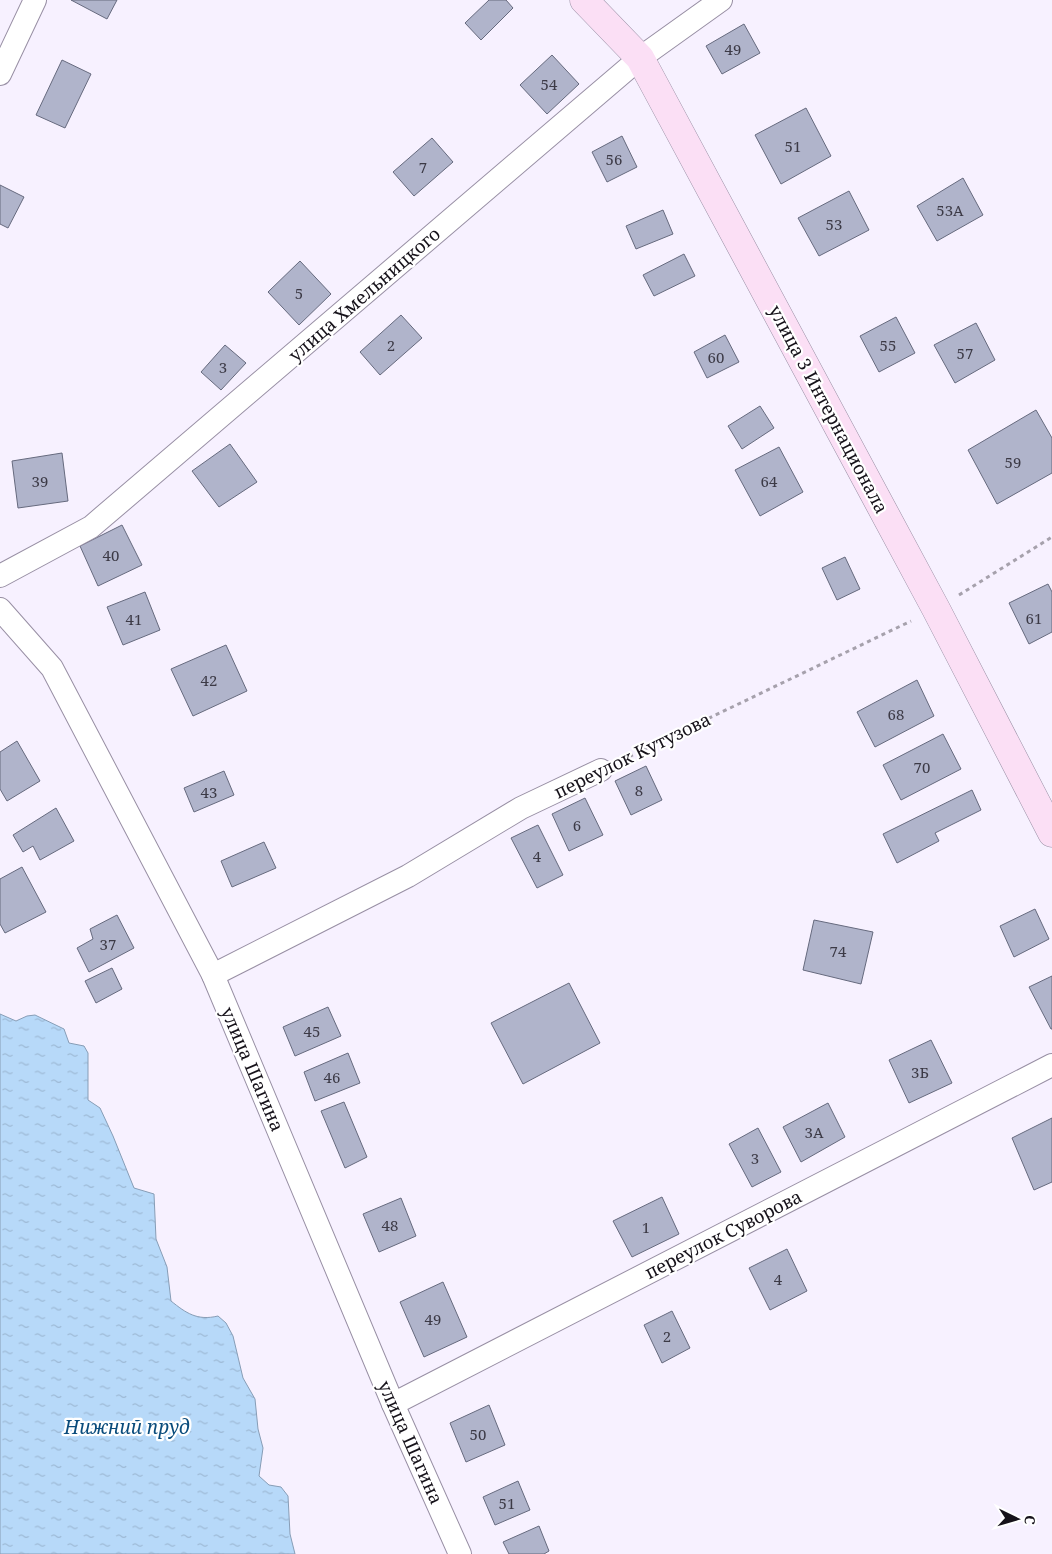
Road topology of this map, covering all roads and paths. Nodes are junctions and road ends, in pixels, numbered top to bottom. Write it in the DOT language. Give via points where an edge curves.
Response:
graph roads {
  1 [pos="35,0"];
  2 [pos="584,0"];
  3 [pos="721,0"];
  4 [pos="640,58"];
  5 [pos="0,74"];
  6 [pos="1052,537"];
  7 [pos="0,576"];
  8 [pos="0,609"];
  9 [pos="936,609"];
  10 [pos="601,770"];
  11 [pos="1052,834"];
  12 [pos="213,975"];
  13 [pos="1052,1065"];
  14 [pos="393,1404"];
  15 [pos="460,1554"];
  1 -- 5 [label="street"];
  2 -- 4 [label="street, улица 3 Интернационала"];
  3 -- 4 [label="street, улица Хмельницкого"];
  4 -- 7 [label="street, улица Хмельницкого" via="91,527"];
  4 -- 9 [label="street, улица 3 Интернационала"];
  6 -- 9 [label="path, переулок Кутузова"];
  8 -- 12 [label="street, улица Шагина" via="52,668"];
  9 -- 10 [label="path, переулок Кутузова"];
  9 -- 11 [label="street, улица 3 Интернационала"];
  10 -- 12 [label="street, переулок Кутузова" via="520,808 408,876"];
  12 -- 14 [label="street, улица Шагина"];
  13 -- 14 [label="street, переулок Суворова"];
  14 -- 15 [label="street, улица Шагина"];
}
